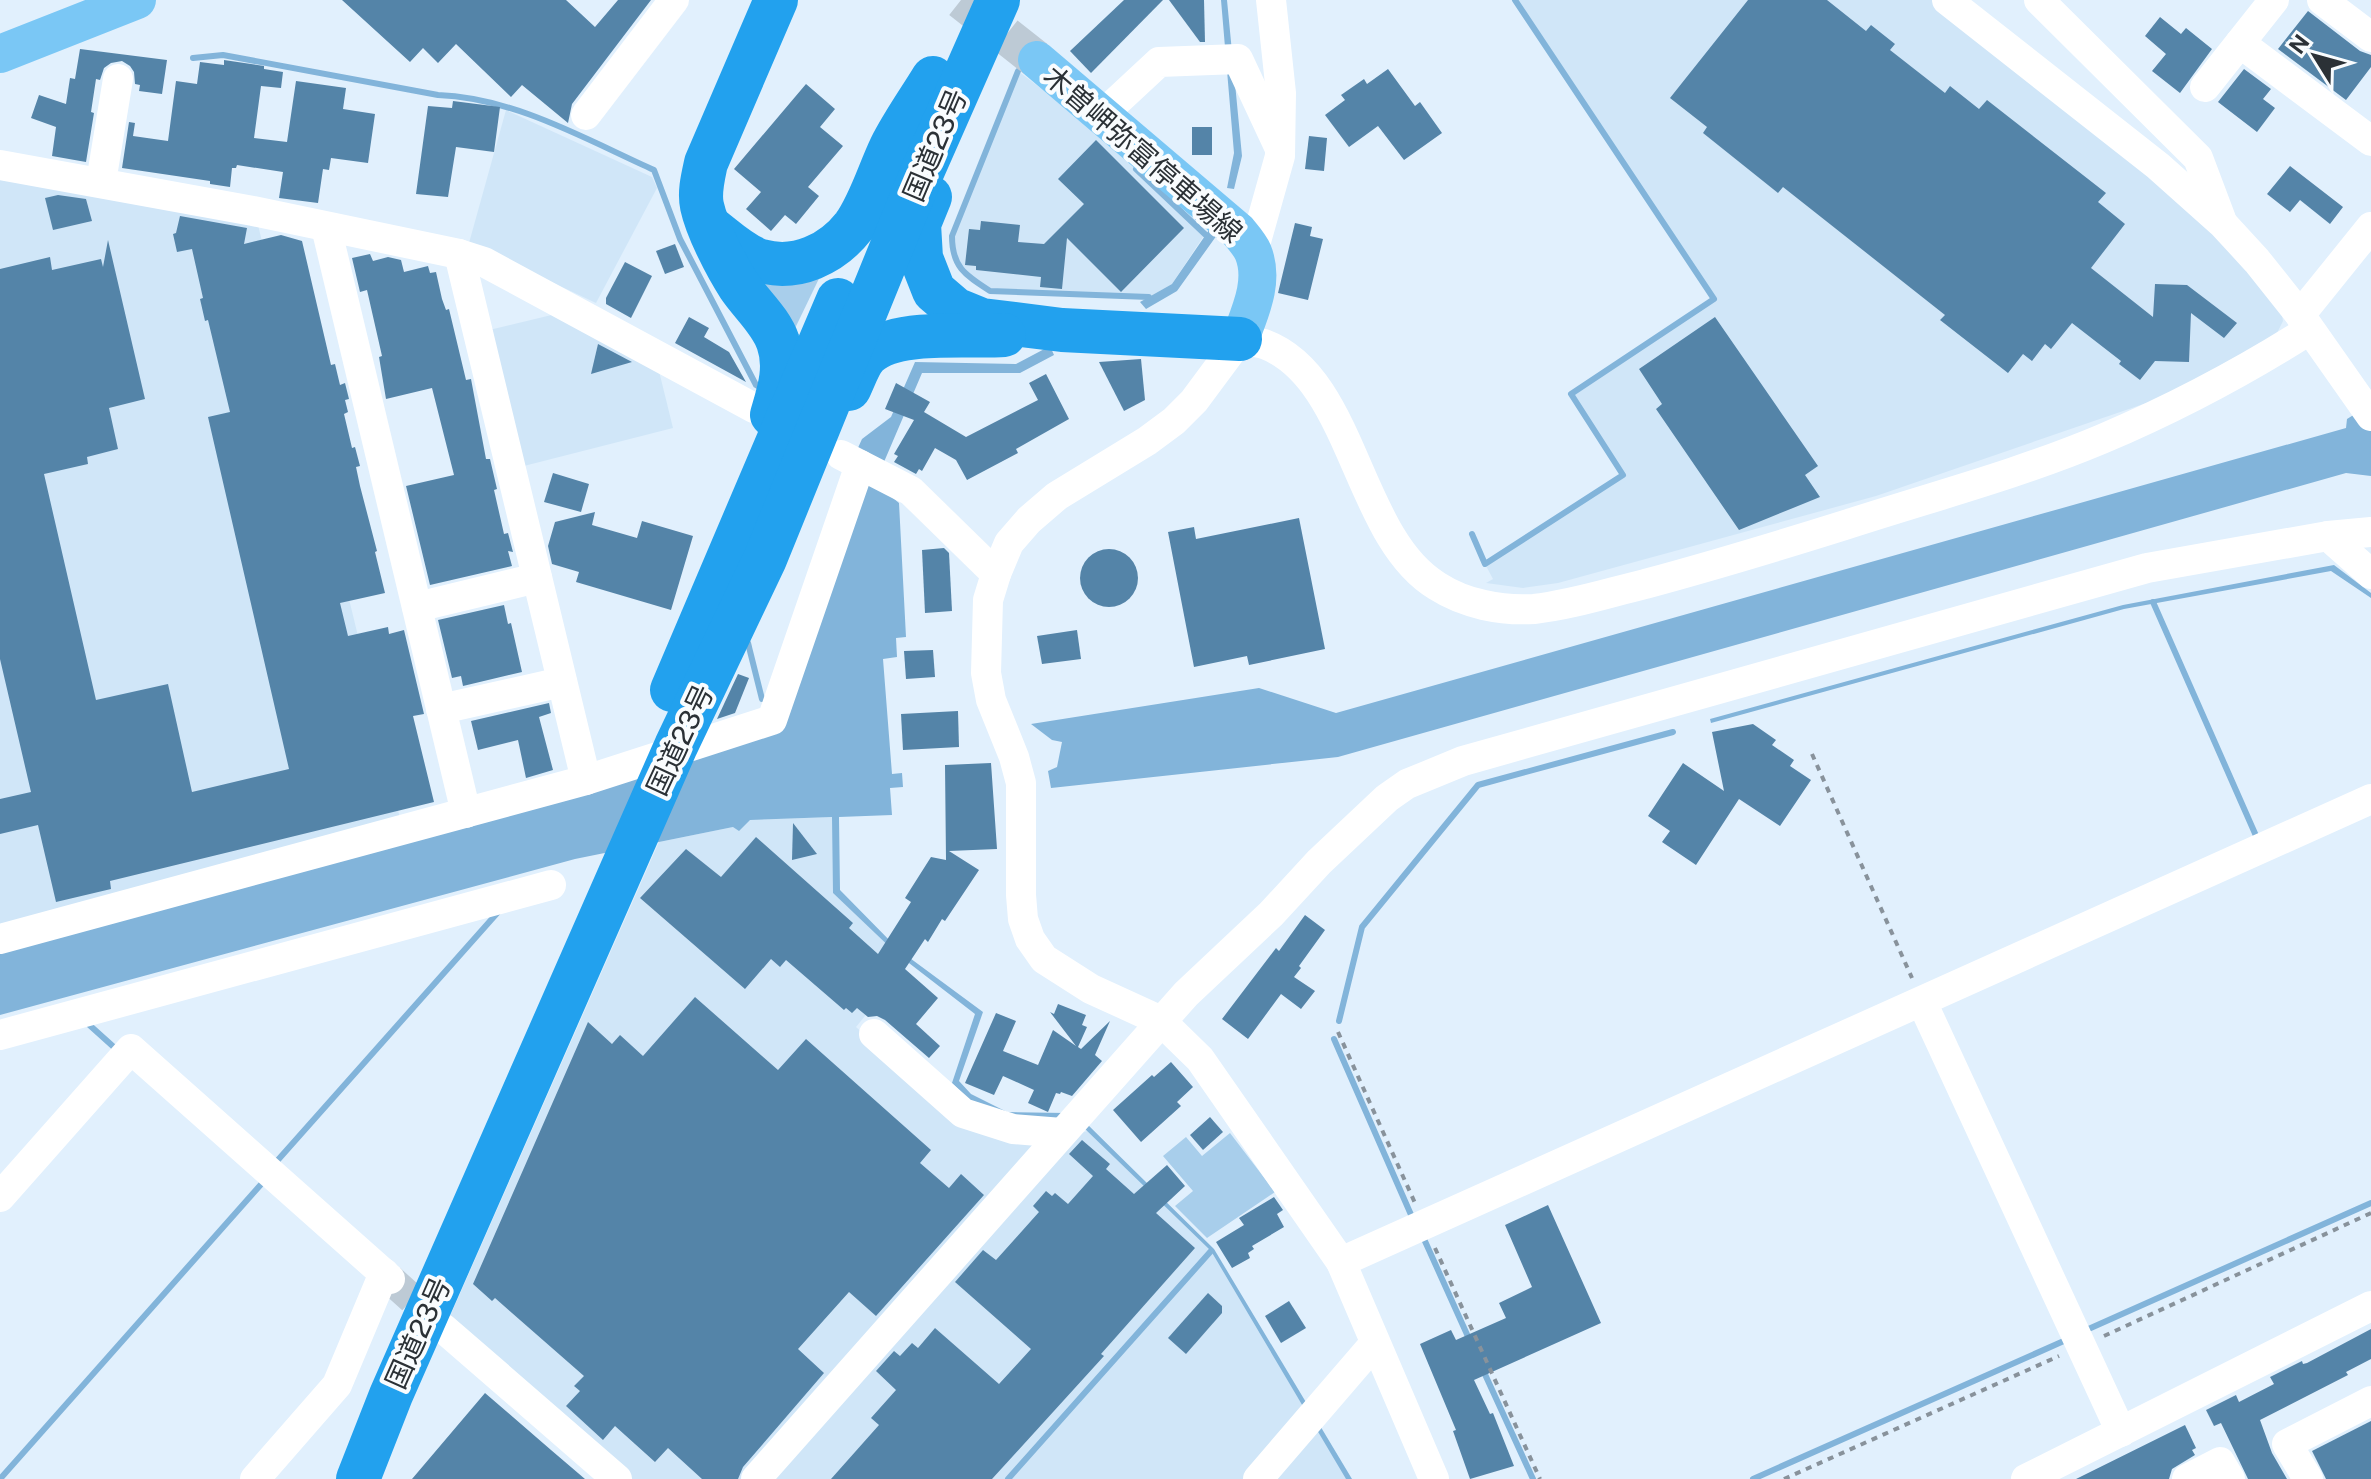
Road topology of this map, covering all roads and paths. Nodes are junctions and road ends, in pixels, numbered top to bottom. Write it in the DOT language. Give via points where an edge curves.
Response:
graph roads {
  1 [pos="674,0"];
  2 [pos="776,0"];
  3 [pos="968,0"];
  4 [pos="998,0"];
  5 [pos="1271,0"];
  6 [pos="1947,0"];
  7 [pos="2039,0"];
  8 [pos="2274,0"];
  9 [pos="2322,0"];
  10 [pos="116,3"];
  11 [pos="2371,37"];
  12 [pos="2240,43"];
  13 [pos="979,44"];
  14 [pos="0,54"];
  15 [pos="1037,60"];
  16 [pos="933,78"];
  17 [pos="118,79"];
  18 [pos="2205,87"];
  19 [pos="586,115"];
  20 [pos="1102,115"];
  21 [pos="2365,125"];
  22 [pos="1280,149"];
  23 [pos="0,165"];
  24 [pos="101,182"];
  25 [pos="2223,224"];
  26 [pos="708,225"];
  27 [pos="326,227"];
  28 [pos="2371,227"];
  29 [pos="1253,252"];
  30 [pos="459,254"];
  31 [pos="2304,322"];
  32 [pos="1062,330"];
  33 [pos="1240,339"];
  34 [pos="754,408"];
  35 [pos="2371,416"];
  36 [pos="2371,532"];
  37 [pos="2328,536"];
  38 [pos="748,553"];
  39 [pos="996,574"];
  40 [pos="2371,574"];
  41 [pos="537,578"];
  42 [pos="417,607"];
  43 [pos="562,682"];
  44 [pos="441,709"];
  45 [pos="1812,754"];
  46 [pos="586,780"];
  47 [pos="2371,799"];
  48 [pos="466,813"];
  49 [pos="586,880"];
  50 [pos="0,939"];
  51 [pos="1922,1002"];
  52 [pos="90,1011"];
  53 [pos="1161,1021"];
  54 [pos="1338,1032"];
  55 [pos="874,1034"];
  56 [pos="0,1035"];
  57 [pos="131,1049"];
  58 [pos="1069,1125"];
  59 [pos="0,1197"];
  60 [pos="1425,1225"];
  61 [pos="1341,1262"];
  62 [pos="2371,1306"];
  63 [pos="444,1329"];
  64 [pos="1375,1343"];
  65 [pos="2371,1401"];
  66 [pos="2121,1432"];
  67 [pos="255,1479"];
  68 [pos="335,1479"];
  69 [pos="358,1479"];
  70 [pos="617,1479"];
  71 [pos="756,1479"];
  72 [pos="1258,1479"];
  73 [pos="1434,1479"];
  74 [pos="1540,1479"];
  75 [pos="2026,1479"];
  76 [pos="2187,1479"];
  77 [pos="2230,1479"];
  78 [pos="2308,1479"];
  1 -- 19 [label="street"];
  2 -- 26 [label="highway" via="706,163 701,190"];
  3 -- 16 [label="highway, 国道23号"];
  4 -- 13 [label="highway, 国道23号"];
  5 -- 22 [label="street" via="1281,93"];
  6 -- 25 [label="street" via="2158,166"];
  7 -- 25 [label="street" via="2198,158"];
  8 -- 12 [label="street"];
  9 -- 11 [label="street"];
  10 -- 14 [label="main road"];
  12 -- 18 [label="street"];
  12 -- 21 [label="street"];
  13 -- 32 [label="highway" via="961,121 919,224 921,258 934,291 955,309 982,320"];
  13 -- 38 [label="highway, 国道23号"];
  15 -- 20 [label="main road, 木曽岬弥富停車場線"];
  16 -- 26 [label="highway" via="892,145 855,224 832,248 785,264 761,261"];
  16 -- 38 [label="highway, 国道23号"];
  17 -- 24 [label="street"];
  20 -- 22 [label="street" via="1159,62 1238,59"];
  20 -- 29 [label="main road, 木曽岬弥富停車場線" via="1238,231"];
  22 -- 29 [label="street"];
  23 -- 24 [label="street"];
  24 -- 27 [label="street"];
  25 -- 31 [label="street"];
  26 -- 38 [label="highway" via="737,284 778,340 782,363"];
  27 -- 30 [label="street"];
  27 -- 42 [label="street"];
  28 -- 31 [label="street"];
  29 -- 33 [label="main road, 木曽岬弥富停車場線" via="1258,276"];
  30 -- 34 [label="street" via="484,262"];
  30 -- 41 [label="street"];
  31 -- 33 [label="street" via="2242,372 2101,440 1736,560 1532,609 1464,600 1414,569 1383,520 1322,396 1287,358"];
  31 -- 35 [label="street"];
  32 -- 33 [label="highway"];
  32 -- 38 [label="highway" via="911,337 866,356"];
  33 -- 39 [label="street" via="1174,421 1057,496 1029,520 1009,543"];
  36 -- 37 [label="street"];
  37 -- 40 [label="street"];
  37 -- 53 [label="street" via="2147,568 1434,771 1387,798 1342,839"];
  38 -- 49 [label="highway, 国道23号" via="660,750"];
  39 -- 46 [label="street" via="911,491 863,467 772,720"];
  39 -- 53 [label="street" via="988,600 986,673 1021,783 1021,895 1030,939 1044,959 1068,976"];
  41 -- 42 [label="street"];
  41 -- 43 [label="street"];
  42 -- 44 [label="street"];
  43 -- 44 [label="street"];
  43 -- 46 [label="street"];
  44 -- 48 [label="street"];
  45 -- 51 [label="path"];
  46 -- 48 [label="street"];
  47 -- 51 [label="street"];
  48 -- 50 [label="street"];
  49 -- 52 [label="street"];
  49 -- 68 [label="highway, 国道23号"];
  49 -- 69 [label="highway, 国道23号"];
  51 -- 60 [label="street"];
  51 -- 66 [label="street"];
  52 -- 56 [label="street"];
  52 -- 57 [label="street"];
  53 -- 58 [label="street"];
  53 -- 61 [label="street" via="1200,1059"];
  54 -- 60 [label="path"];
  55 -- 58 [label="street" via="963,1113 1013,1129"];
  57 -- 59 [label="street"];
  57 -- 67 [label="street" via="387,1276 337,1385"];
  58 -- 71 [label="street"];
  60 -- 61 [label="street"];
  60 -- 74 [label="path"];
  61 -- 64 [label="street"];
  62 -- 66 [label="street"];
  63 -- 70 [label="street"];
  64 -- 72 [label="street"];
  64 -- 73 [label="street"];
  65 -- 78 [label="street" via="2287,1444"];
  66 -- 75 [label="street"];
  76 -- 77 [label="street" via="2220,1462"];
}
